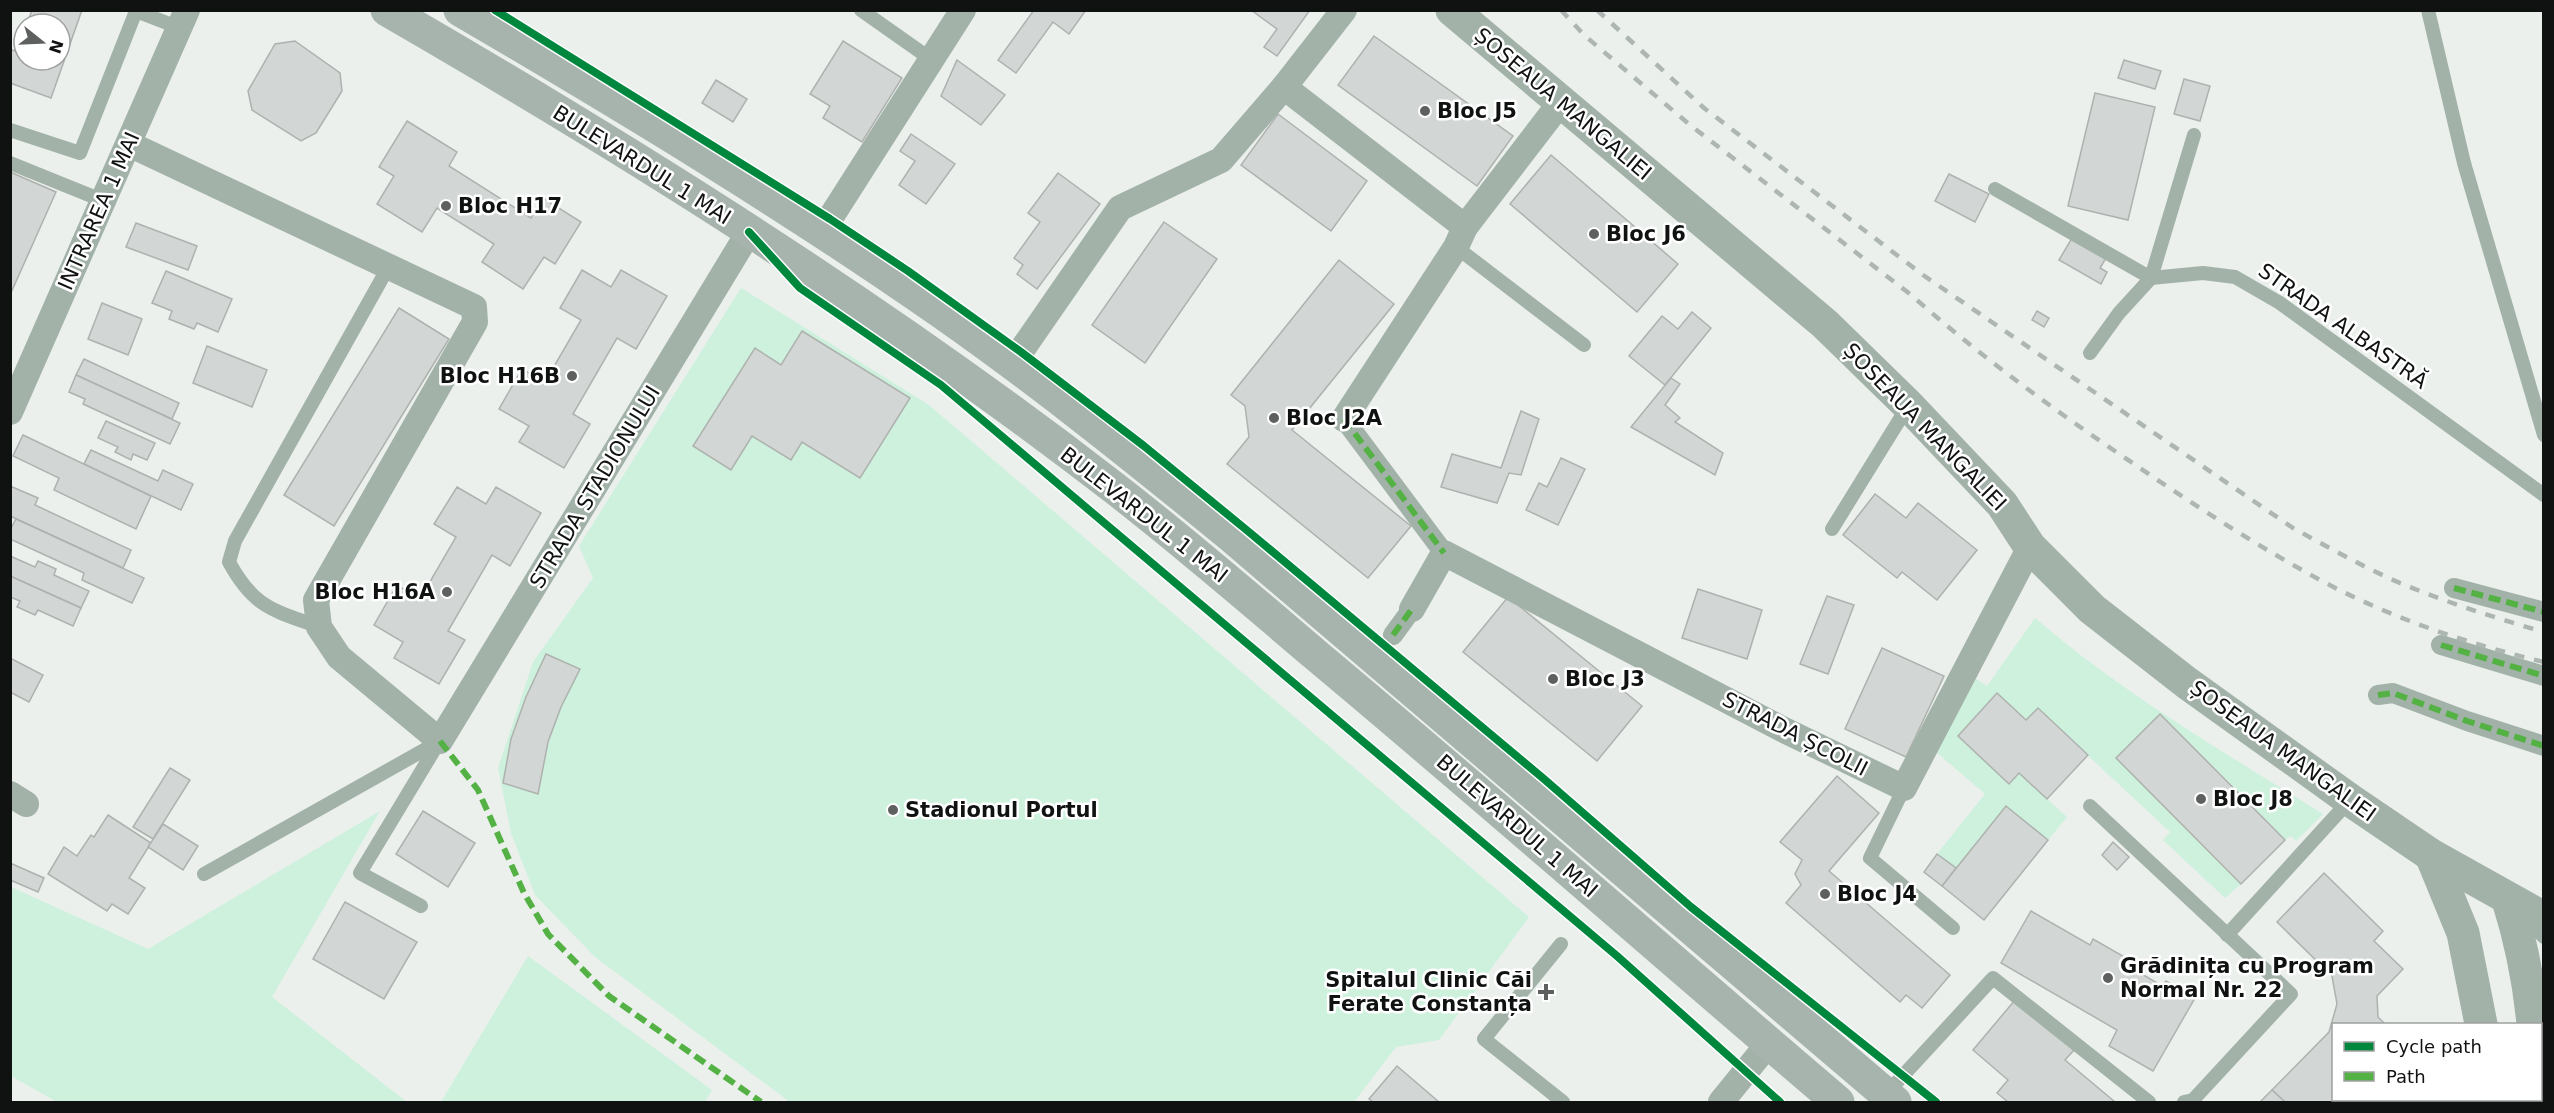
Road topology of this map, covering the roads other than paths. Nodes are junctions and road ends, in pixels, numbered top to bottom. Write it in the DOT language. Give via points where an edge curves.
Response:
graph roads {
  1 [pos="387,10"];
  2 [pos="460,10"];
  3 [pos="861,10"];
  4 [pos="963,10"];
  5 [pos="1344,10"];
  6 [pos="1452,10"];
  7 [pos="2428,10"];
  8 [pos="184,19"];
  9 [pos="932,60"];
  10 [pos="1284,87"];
  11 [pos="1561,102"];
  12 [pos="10,130"];
  13 [pos="2194,135"];
  14 [pos="129,144"];
  15 [pos="10,163"];
  16 [pos="1995,189"];
  17 [pos="104,201"];
  18 [pos="822,231"];
  19 [pos="749,232"];
  20 [pos="1460,237"];
  21 [pos="388,266"];
  22 [pos="2151,278"];
  23 [pos="1584,345"];
  24 [pos="2090,353"];
  25 [pos="1012,364"];
  26 [pos="1908,405"];
  27 [pos="10,412"];
  28 [pos="1344,419"];
  29 [pos="2544,435"];
  30 [pos="2544,495"];
  31 [pos="1832,529"];
  32 [pos="2030,547"];
  33 [pos="1444,553"];
  34 [pos="2454,588"];
  35 [pos="1412,609"];
  36 [pos="2544,612"];
  37 [pos="319,627"];
  38 [pos="1393,635"];
  39 [pos="2441,645"];
  40 [pos="2544,676"];
  41 [pos="2378,695"];
  42 [pos="440,741"];
  43 [pos="2544,746"];
  44 [pos="1904,788"];
  45 [pos="2350,800"];
  46 [pos="2090,806"];
  47 [pos="2431,855"];
  48 [pos="204,874"];
  49 [pos="2508,900"];
  50 [pos="422,906"];
  51 [pos="2544,918"];
  52 [pos="1953,928"];
  53 [pos="2227,934"];
  54 [pos="2544,937"];
  55 [pos="1561,944"];
  56 [pos="2481,1023"];
  57 [pos="2533,1023"];
  58 [pos="1769,1043"];
  59 [pos="1891,1098"];
  60 [pos="1563,1102"];
  61 [pos="1721,1102"];
  62 [pos="1838,1102"];
  63 [pos="2149,1102"];
  64 [pos="2184,1102"];
  1 -- 19 [label="main road, BULEVARDUL 1 MAI"];
  2 -- 18 [label="main road, BULEVARDUL 1 MAI"];
  3 -- 9 [label="lane"];
  4 -- 9 [label="street"];
  5 -- 10 [label="street"];
  6 -- 11 [label="street, ȘOSEAUA MANGALIEI"];
  7 -- 29 [label="lane" via="2464,163"];
  8 -- 12 [label="lane" via="136,11 80,153"];
  8 -- 14 [label="street, INTRAREA 1 MAI"];
  9 -- 18 [label="street"];
  10 -- 20 [label="street"];
  10 -- 25 [label="street" via="1221,160 1120,208"];
  11 -- 20 [label="street"];
  11 -- 26 [label="street, ȘOSEAUA MANGALIEI" via="1825,324"];
  13 -- 22 [label="lane"];
  14 -- 17 [label="street, INTRAREA 1 MAI"];
  14 -- 21 [label="street"];
  15 -- 17 [label="lane"];
  16 -- 22 [label="lane"];
  17 -- 27 [label="street, INTRAREA 1 MAI"];
  18 -- 25 [label="main road, BULEVARDUL 1 MAI"];
  19 -- 42 [label="street, STRADA STADIONULUI"];
  19 -- 58 [label="main road, BULEVARDUL 1 MAI" via="926,350 1114,488 1425,746"];
  20 -- 23 [label="lane"];
  20 -- 28 [label="street"];
  21 -- 37 [label="lane" via="235,541 229,562 242,585 268,608"];
  21 -- 37 [label="street" via="474,307 475,322 316,600"];
  22 -- 24 [label="lane"];
  22 -- 30 [label="lane, STRADA ALBASTRĂ" via="2203,273 2235,277 2280,303"];
  25 -- 59 [label="main road, BULEVARDUL 1 MAI" via="1231,536"];
  26 -- 31 [label="lane"];
  26 -- 32 [label="street, ȘOSEAUA MANGALIEI" via="2002,504"];
  28 -- 33 [label="street, STRADA ȘCOLII"];
  32 -- 44 [label="street"];
  32 -- 45 [label="street, ȘOSEAUA MANGALIEI" via="2092,609"];
  33 -- 35 [label="street"];
  33 -- 44 [label="street, STRADA ȘCOLII"];
  34 -- 36 [label="street"];
  35 -- 38 [label="street"];
  37 -- 42 [label="street" via="339,657"];
  39 -- 40 [label="street"];
  41 -- 43 [label="street" via="2393,693"];
  42 -- 48 [label="lane"];
  42 -- 50 [label="lane" via="360,873"];
  44 -- 52 [label="lane" via="1870,858"];
  45 -- 47 [label="street, ȘOSEAUA MANGALIEI"];
  45 -- 53 [label="lane"];
  46 -- 53 [label="lane"];
  47 -- 49 [label="street, ȘOSEAUA MANGALIEI"];
  47 -- 56 [label="street" via="2463,933"];
  49 -- 51 [label="street, ȘOSEAUA MANGALIEI"];
  49 -- 54 [label="lane"];
  49 -- 57 [label="street" via="2530,988"];
  53 -- 64 [label="lane" via="2291,994 2193,1100"];
  55 -- 60 [label="lane" via="1484,1039"];
  58 -- 61 [label="street"];
  58 -- 62 [label="main road, BULEVARDUL 1 MAI"];
  59 -- 63 [label="lane" via="1993,978"];
}
